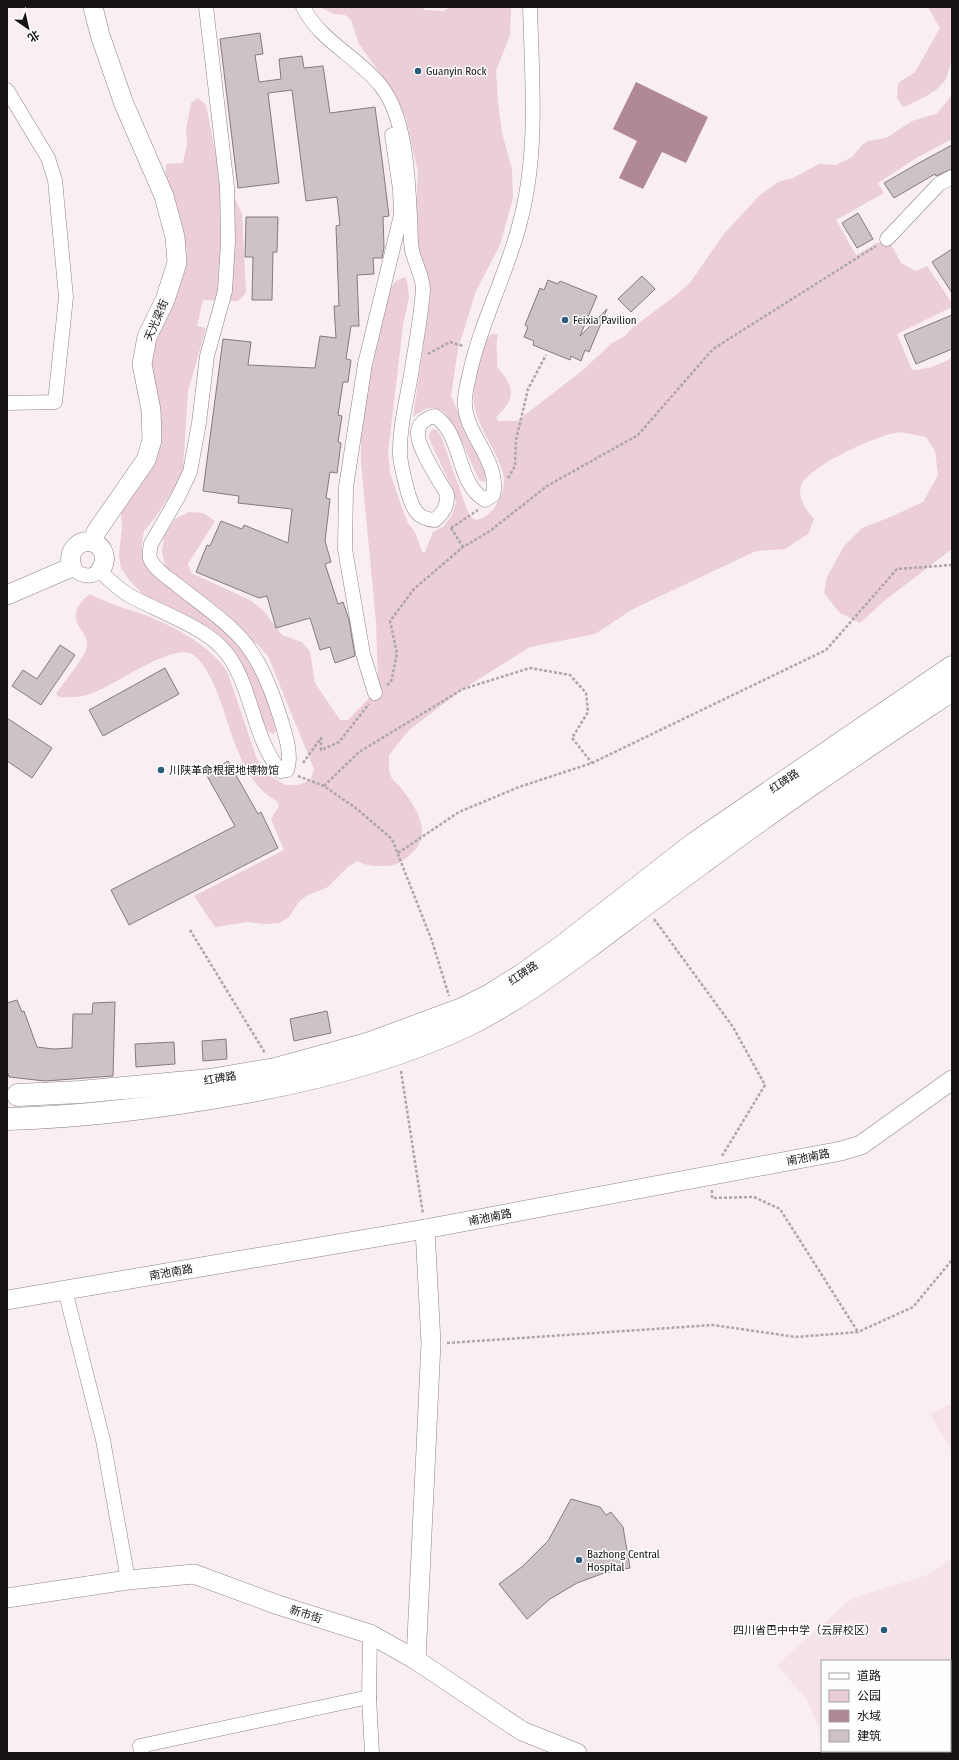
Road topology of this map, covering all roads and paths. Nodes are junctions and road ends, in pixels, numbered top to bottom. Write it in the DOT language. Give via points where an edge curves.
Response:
graph roads {
  1 [pos="93,7"];
  2 [pos="206,7"];
  3 [pos="303,7"];
  4 [pos="530,7"];
  5 [pos="381,86"];
  6 [pos="7,90"];
  7 [pos="952,177"];
  8 [pos="887,239"];
  9 [pos="475,350"];
  10 [pos="546,355"];
  11 [pos="414,360"];
  12 [pos="7,403"];
  13 [pos="507,480"];
  14 [pos="483,508"];
  15 [pos="440,516"];
  16 [pos="451,528"];
  17 [pos="93,542"];
  18 [pos="464,547"];
  19 [pos="952,566"];
  20 [pos="72,567"];
  21 [pos="100,571"];
  22 [pos="7,595"];
  23 [pos="952,667"];
  24 [pos="952,690"];
  25 [pos="375,693"];
  26 [pos="592,763"];
  27 [pos="297,771"];
  28 [pos="324,786"];
  29 [pos="398,853"];
  30 [pos="644,906"];
  31 [pos="190,930"];
  32 [pos="455,1012"];
  33 [pos="398,1053"];
  34 [pos="275,1069"];
  35 [pos="952,1080"];
  36 [pos="18,1095"];
  37 [pos="8,1119"];
  38 [pos="711,1175"];
  39 [pos="425,1229"];
  40 [pos="952,1260"];
  41 [pos="65,1290"];
  42 [pos="7,1300"];
  43 [pos="858,1332"];
  44 [pos="430,1343"];
  45 [pos="128,1580"];
  46 [pos="7,1598"];
  47 [pos="370,1634"];
  48 [pos="416,1660"];
  49 [pos="369,1697"];
  50 [pos="142,1753"];
  51 [pos="372,1753"];
  52 [pos="577,1753"];
  1 -- 17 [label="street, 天光梁街" via="124,104 164,196 175,237 177,263 165,300 147,337 142,364 151,410 152,432 146,460 96,532"];
  2 -- 27 [label="street" via="227,187 228,242 225,291 207,356 190,472 149,552 151,561 162,573 230,628 258,661 285,733 290,762"];
  3 -- 5 [label="street" via="316,27"];
  4 -- 9 [label="street" via="533,136 529,176 520,226"];
  5 -- 11 [label="street" via="397,117 406,158 412,250 423,288"];
  5 -- 25 [label="street" via="393,138 401,215 365,364 346,487 345,549 363,654"];
  6 -- 12 [label="street" via="48,158 55,180 66,297 55,402"];
  7 -- 8 [label="street" via="939,184"];
  8 -- 18 [label="path" via="713,349 638,435 547,486 490,531"];
  9 -- 11 [label="path" via="450,342 435,352"];
  9 -- 15 [label="street" via="465,405 468,418 493,473 495,485 492,495 485,500 476,495 468,482 451,434 444,422 435,416 426,418 420,426 418,435 420,444 447,494 448,502"];
  10 -- 13 [label="path" via="528,389 516,440 515,466"];
  11 -- 15 [label="street" via="401,431 402,472 417,514 426,520 435,520"];
  14 -- 16 [label="path"];
  15 -- 16 [label="path"];
  16 -- 18 [label="path"];
  17 -- 20 [label="street" via="82,542 73,550 70,555"];
  17 -- 21 [label="street" via="104,554 104,564"];
  18 -- 25 [label="path" via="414,589 390,621 397,654 391,682"];
  19 -- 26 [label="path" via="898,570 826,650"];
  20 -- 21 [label="street" via="81,575 87,576"];
  20 -- 22 [label="street"];
  21 -- 27 [label="street" via="129,595 209,636 223,648 237,669 260,736 272,761 280,771"];
  23 -- 32 [label="main road, 红碑路" via="695,843 522,975 490,995"];
  24 -- 30 [label="main road" via="710,856"];
  25 -- 27 [label="path" via="339,742 321,750 321,738"];
  26 -- 28 [label="path" via="572,738 588,712 586,693 570,675 530,668 463,689 359,752"];
  26 -- 29 [label="path" via="519,787 459,812"];
  27 -- 28 [label="path"];
  28 -- 29 [label="path" via="357,809 392,839"];
  29 -- 32 [label="path" via="432,941"];
  30 -- 33 [label="main road" via="509,1003 468,1025"];
  30 -- 38 [label="path" via="733,1027 765,1085"];
  31 -- 34 [label="path"];
  32 -- 34 [label="main road, 红碑路" via="370,1043"];
  33 -- 37 [label="main road" via="344,1070 282,1085 207,1099 59,1118"];
  33 -- 39 [label="path"];
  34 -- 36 [label="main road, 红碑路" via="210,1080"];
  35 -- 38 [label="street, 南池南路" via="861,1145"];
  38 -- 39 [label="street, 南池南路"];
  38 -- 43 [label="path" via="712,1198 754,1197 780,1210"];
  39 -- 41 [label="street, 南池南路"];
  39 -- 44 [label="street"];
  40 -- 43 [label="path" via="912,1307"];
  41 -- 42 [label="street, 南池南路"];
  41 -- 45 [label="street" via="103,1440"];
  43 -- 44 [label="path" via="796,1337 713,1325"];
  44 -- 48 [label="street"];
  45 -- 46 [label="street, 新市街"];
  45 -- 47 [label="street, 新市街" via="194,1574 278,1605"];
  47 -- 48 [label="street, 新市街"];
  47 -- 49 [label="street"];
  48 -- 52 [label="street, 新市街" via="522,1731"];
  49 -- 50 [label="street" via="140,1746"];
  49 -- 51 [label="street"];
}
